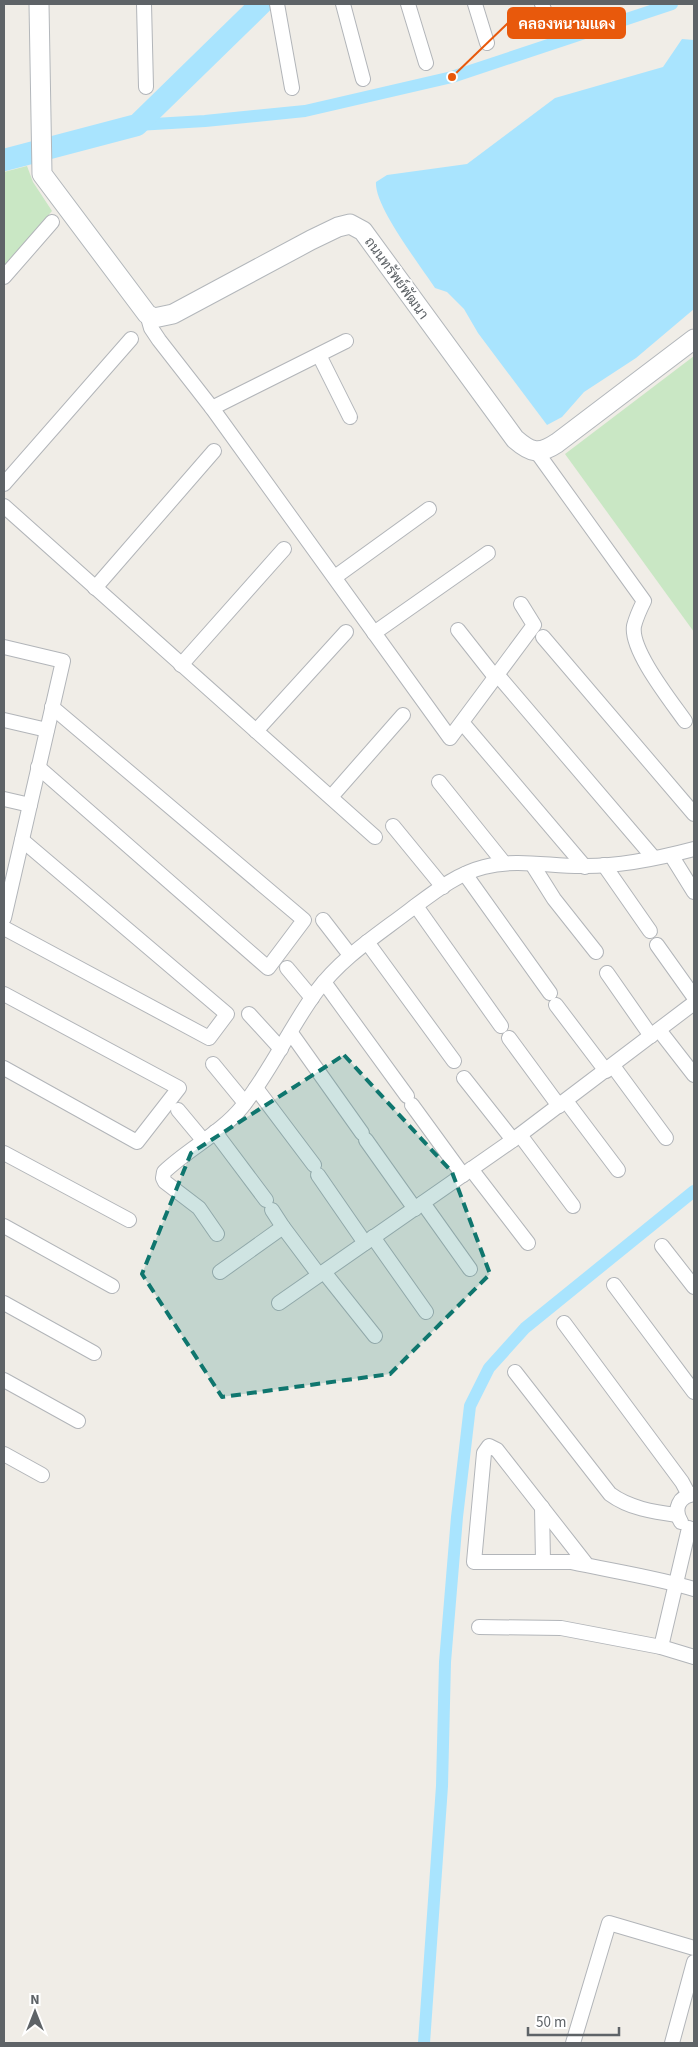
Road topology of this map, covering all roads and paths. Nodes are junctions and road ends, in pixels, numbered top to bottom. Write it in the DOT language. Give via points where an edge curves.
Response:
graph roads {
  1 [pos="39,4"];
  2 [pos="144,4"];
  3 [pos="277,4"];
  4 [pos="343,4"];
  5 [pos="408,4"];
  6 [pos="475,4"];
  7 [pos="542,4"];
  8 [pos="548,24"];
  9 [pos="487,43"];
  10 [pos="426,63"];
  11 [pos="363,79"];
  12 [pos="146,88"];
  13 [pos="292,88"];
  14 [pos="52,222"];
  15 [pos="4,277"];
  16 [pos="148,314"];
  17 [pos="694,338"];
  18 [pos="131,339"];
  19 [pos="346,341"];
  20 [pos="319,355"];
  21 [pos="212,408"];
  22 [pos="350,417"];
  23 [pos="214,451"];
  24 [pos="536,451"];
  25 [pos="4,484"];
  26 [pos="4,506"];
  27 [pos="429,509"];
  28 [pos="284,549"];
  29 [pos="488,553"];
  30 [pos="335,577"];
  31 [pos="95,588"];
  32 [pos="521,604"];
  33 [pos="458,630"];
  34 [pos="346,632"];
  35 [pos="374,633"];
  36 [pos="543,637"];
  37 [pos="4,647"];
  38 [pos="181,665"];
  39 [pos="498,678"];
  40 [pos="52,707"];
  41 [pos="403,715"];
  42 [pos="4,720"];
  43 [pos="685,721"];
  44 [pos="466,727"];
  45 [pos="47,730"];
  46 [pos="256,731"];
  47 [pos="38,767"];
  48 [pos="439,782"];
  49 [pos="330,797"];
  50 [pos="4,799"];
  51 [pos="30,805"];
  52 [pos="694,814"];
  53 [pos="393,826"];
  54 [pos="375,837"];
  55 [pos="22,840"];
  56 [pos="694,849"];
  57 [pos="671,855"];
  58 [pos="653,857"];
  59 [pos="504,863"];
  60 [pos="532,864"];
  61 [pos="604,865"];
  62 [pos="585,866"];
  63 [pos="465,874"];
  64 [pos="7,884"];
  65 [pos="442,887"];
  66 [pos="694,892"];
  67 [pos="416,906"];
  68 [pos="4,918"];
  69 [pos="323,920"];
  70 [pos="4,928"];
  71 [pos="650,931"];
  72 [pos="367,942"];
  73 [pos="657,944"];
  74 [pos="596,952"];
  75 [pos="350,955"];
  76 [pos="287,968"];
  77 [pos="607,973"];
  78 [pos="324,982"];
  79 [pos="4,994"];
  80 [pos="694,997"];
  81 [pos="312,998"];
  82 [pos="694,1003"];
  83 [pos="249,1014"];
  84 [pos="290,1033"];
  85 [pos="655,1033"];
  86 [pos="281,1049"];
  87 [pos="454,1061"];
  88 [pos="213,1064"];
  89 [pos="4,1068"];
  90 [pos="609,1068"];
  91 [pos="694,1075"];
  92 [pos="464,1078"];
  93 [pos="256,1088"];
  94 [pos="245,1103"];
  95 [pos="562,1104"];
  96 [pos="178,1110"];
  97 [pos="215,1132"];
  98 [pos="517,1137"];
  99 [pos="666,1138"];
  100 [pos="203,1140"];
  101 [pos="5,1157"];
  102 [pos="618,1170"];
  103 [pos="467,1172"];
  104 [pos="419,1206"];
  105 [pos="573,1206"];
  106 [pos="129,1220"];
  107 [pos="4,1226"];
  108 [pos="283,1227"];
  109 [pos="217,1234"];
  110 [pos="369,1240"];
  111 [pos="528,1242"];
  112 [pos="662,1246"];
  113 [pos="470,1269"];
  114 [pos="220,1272"];
  115 [pos="322,1273"];
  116 [pos="614,1285"];
  117 [pos="112,1286"];
  118 [pos="694,1287"];
  119 [pos="4,1303"];
  120 [pos="279,1303"];
  121 [pos="426,1312"];
  122 [pos="564,1323"];
  123 [pos="375,1336"];
  124 [pos="94,1353"];
  125 [pos="515,1372"];
  126 [pos="4,1380"];
  127 [pos="694,1392"];
  128 [pos="78,1421"];
  129 [pos="4,1454"];
  130 [pos="42,1475"];
  131 [pos="692,1495"];
  132 [pos="542,1507"];
  133 [pos="677,1515"];
  134 [pos="691,1528"];
  135 [pos="543,1561"];
  136 [pos="587,1565"];
  137 [pos="675,1584"];
  138 [pos="694,1589"];
  139 [pos="479,1627"];
  140 [pos="662,1648"];
  141 [pos="694,1657"];
  142 [pos="694,1948"];
  143 [pos="694,1962"];
  144 [pos="574,2043"];
  145 [pos="672,2043"];
  1 -- 16 [label="street" via="41,169 48,183"];
  2 -- 12 [label="street"];
  3 -- 13 [label="street"];
  4 -- 11 [label="street"];
  5 -- 10 [label="street"];
  6 -- 9 [label="street"];
  7 -- 8 [label="street"];
  14 -- 15 [label="street"];
  16 -- 21 [label="street" via="155,334"];
  16 -- 24 [label="street, ถนนทรัพย์พัฒนา" via="154,318 173,314 311,240 350,224 363,231 515,438"];
  17 -- 24 [label="street" via="557,443 546,450"];
  18 -- 25 [label="street"];
  19 -- 20 [label="street"];
  20 -- 21 [label="street"];
  20 -- 22 [label="street"];
  21 -- 30 [label="street"];
  23 -- 31 [label="street"];
  24 -- 43 [label="street" via="644,601 634,628 636,644"];
  26 -- 31 [label="street"];
  27 -- 30 [label="street"];
  28 -- 38 [label="street"];
  29 -- 35 [label="street"];
  30 -- 35 [label="street"];
  31 -- 38 [label="street"];
  32 -- 39 [label="street" via="534,625"];
  33 -- 39 [label="street"];
  34 -- 46 [label="street"];
  35 -- 39 [label="street" via="450,738"];
  36 -- 52 [label="street"];
  37 -- 40 [label="street" via="63,661"];
  38 -- 46 [label="street"];
  39 -- 58 [label="street"];
  40 -- 45 [label="street"];
  40 -- 47 [label="street" via="304,920 268,968"];
  41 -- 49 [label="street"];
  42 -- 45 [label="street"];
  44 -- 62 [label="street"];
  45 -- 47 [label="street"];
  46 -- 49 [label="street"];
  47 -- 51 [label="street"];
  48 -- 59 [label="street"];
  49 -- 54 [label="street"];
  50 -- 51 [label="street"];
  51 -- 55 [label="street"];
  53 -- 65 [label="street"];
  55 -- 64 [label="street"];
  55 -- 70 [label="street" via="227,1014 209,1038"];
  56 -- 57 [label="street"];
  57 -- 58 [label="street"];
  57 -- 66 [label="street"];
  58 -- 61 [label="street"];
  59 -- 60 [label="street"];
  59 -- 63 [label="street"];
  60 -- 62 [label="street"];
  60 -- 74 [label="street" via="554,899"];
  61 -- 62 [label="street"];
  61 -- 71 [label="street"];
  63 -- 65 [label="street"];
  63 -- 90 [label="street" via="553,999"];
  64 -- 68 [label="street"];
  65 -- 67 [label="street"];
  67 -- 72 [label="street"];
  67 -- 95 [label="street" via="505,1032"];
  69 -- 75 [label="street"];
  72 -- 75 [label="street"];
  72 -- 87 [label="street"];
  73 -- 80 [label="street"];
  75 -- 78 [label="street"];
  76 -- 81 [label="street"];
  77 -- 85 [label="street"];
  78 -- 81 [label="street"];
  78 -- 103 [label="street"];
  79 -- 89 [label="street" via="179,1088 136,1142"];
  81 -- 84 [label="street"];
  82 -- 85 [label="street"];
  83 -- 86 [label="street"];
  84 -- 86 [label="street"];
  84 -- 104 [label="street"];
  85 -- 90 [label="street"];
  85 -- 91 [label="street"];
  86 -- 93 [label="street"];
  88 -- 94 [label="street"];
  90 -- 95 [label="street"];
  90 -- 99 [label="street"];
  92 -- 98 [label="street"];
  93 -- 94 [label="street"];
  93 -- 110 [label="street"];
  94 -- 97 [label="street"];
  95 -- 98 [label="street"];
  95 -- 102 [label="street"];
  96 -- 100 [label="street"];
  97 -- 100 [label="street"];
  97 -- 108 [label="street"];
  98 -- 103 [label="street"];
  98 -- 105 [label="street"];
  100 -- 109 [label="street" via="164,1172 162,1178 199,1208"];
  101 -- 106 [label="street"];
  103 -- 104 [label="street"];
  103 -- 111 [label="street"];
  104 -- 110 [label="street"];
  104 -- 113 [label="street"];
  107 -- 117 [label="street"];
  108 -- 114 [label="street"];
  108 -- 115 [label="street"];
  110 -- 115 [label="street"];
  110 -- 121 [label="street"];
  112 -- 118 [label="street"];
  115 -- 120 [label="street"];
  115 -- 123 [label="street"];
  116 -- 127 [label="street"];
  119 -- 124 [label="street"];
  122 -- 131 [label="street"];
  125 -- 133 [label="street" via="610,1494 620,1502"];
  126 -- 128 [label="street"];
  129 -- 130 [label="street"];
  131 -- 133 [label="street" via="680,1501"];
  132 -- 135 [label="street"];
  132 -- 135 [label="street" via="497,1450 489,1446 484,1453 474,1562"];
  132 -- 136 [label="street"];
  133 -- 134 [label="street" via="680,1522"];
  134 -- 137 [label="street"];
  135 -- 136 [label="street"];
  136 -- 137 [label="street"];
  137 -- 138 [label="street"];
  137 -- 140 [label="street"];
  139 -- 140 [label="street" via="561,1628"];
  140 -- 141 [label="street"];
  142 -- 144 [label="street" via="609,1923"];
  143 -- 145 [label="street"];
}
